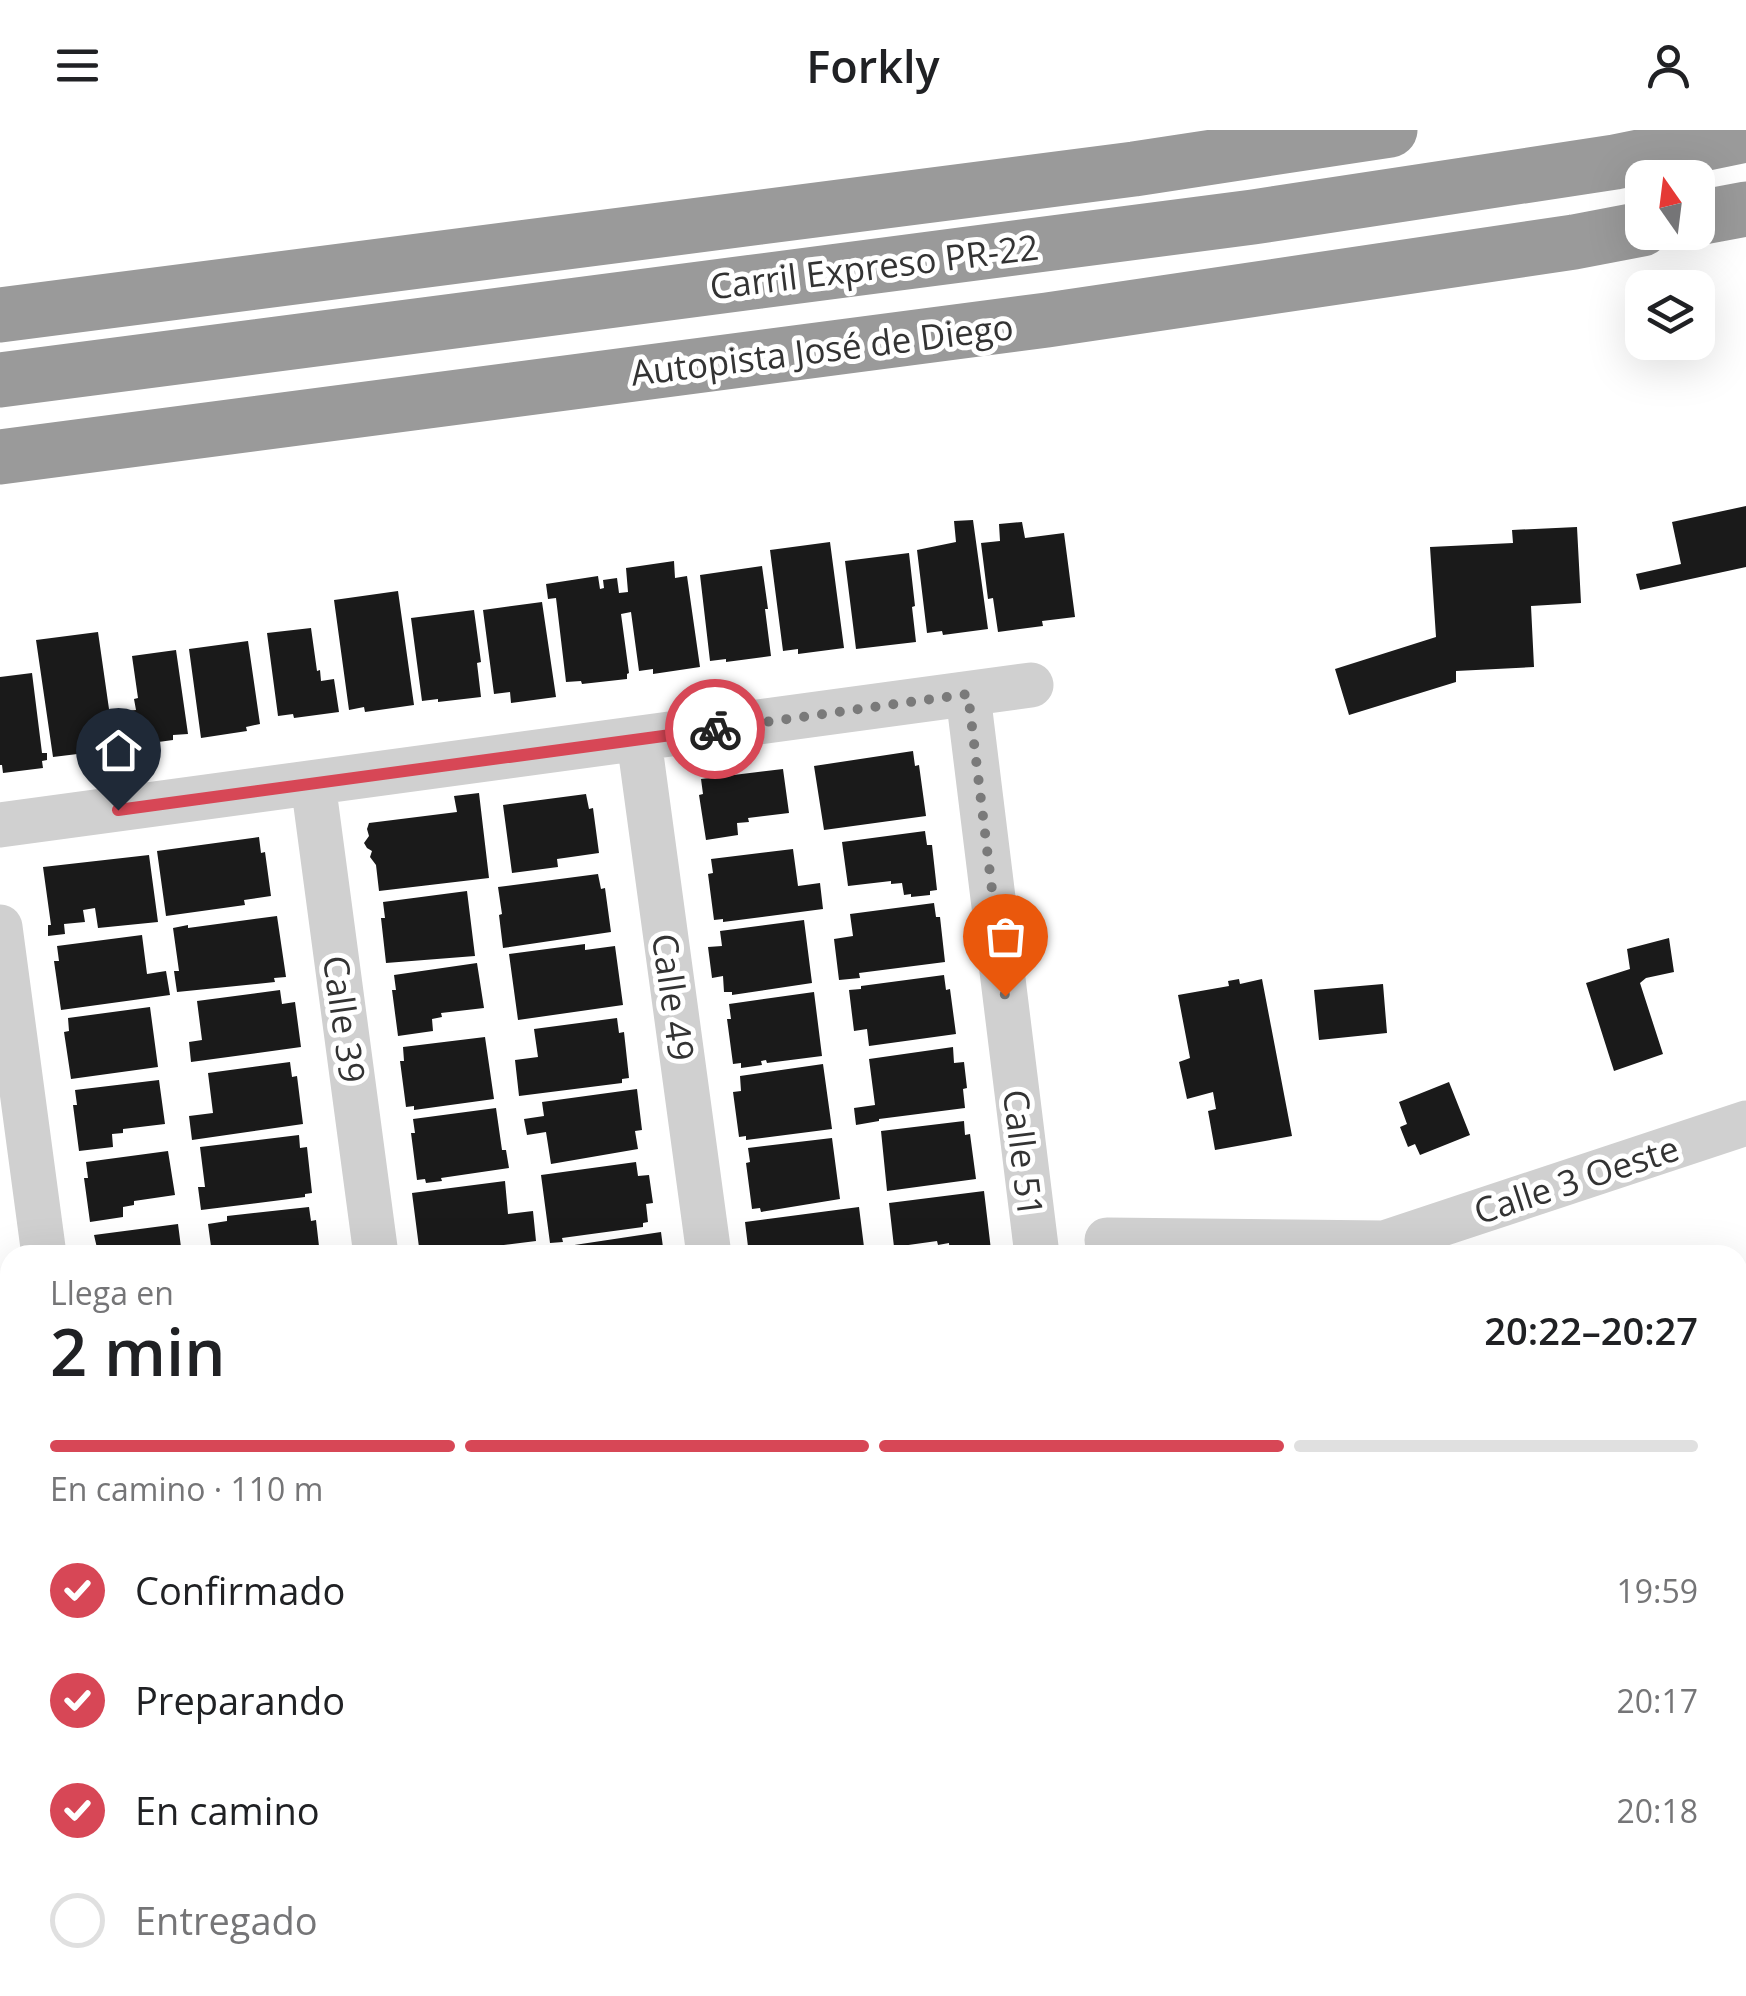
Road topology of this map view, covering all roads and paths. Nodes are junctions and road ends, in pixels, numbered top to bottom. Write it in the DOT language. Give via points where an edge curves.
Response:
graph roads {
  1 [pos="1390,130"];
  2 [pos="1746,136"];
  3 [pos="1746,209"];
  4 [pos="1715,215"];
  5 [pos="1625,232"];
  6 [pos="0,315"];
  7 [pos="0,380"];
  8 [pos="0,458"];
  9 [pos="1031,685"];
  10 [pos="968,694"];
  11 [pos="639,740"];
  12 [pos="313,783"];
  13 [pos="0,825"];
  14 [pos="0,928"];
  15 [pos="1746,1123"];
  16 [pos="1106,1240"];
  17 [pos="43,1245"];
  18 [pos="375,1245"];
  19 [pos="708,1245"];
  20 [pos="1036,1245"];
  1 -- 6 [label="highway"];
  2 -- 7 [label="highway, Carril Expreso PR-22" via="1253,217"];
  3 -- 4 [label="highway"];
  5 -- 8 [label="highway, Autopista José de Diego" via="1048,320"];
  9 -- 10 [label="street"];
  10 -- 11 [label="street"];
  10 -- 20 [label="street, Calle 51"];
  11 -- 12 [label="street"];
  11 -- 19 [label="street, Calle 49"];
  12 -- 13 [label="street"];
  12 -- 18 [label="street, Calle 39"];
  14 -- 17 [label="street"];
  15 -- 16 [label="street, Calle 3 Oeste" via="1384,1243"];
}
